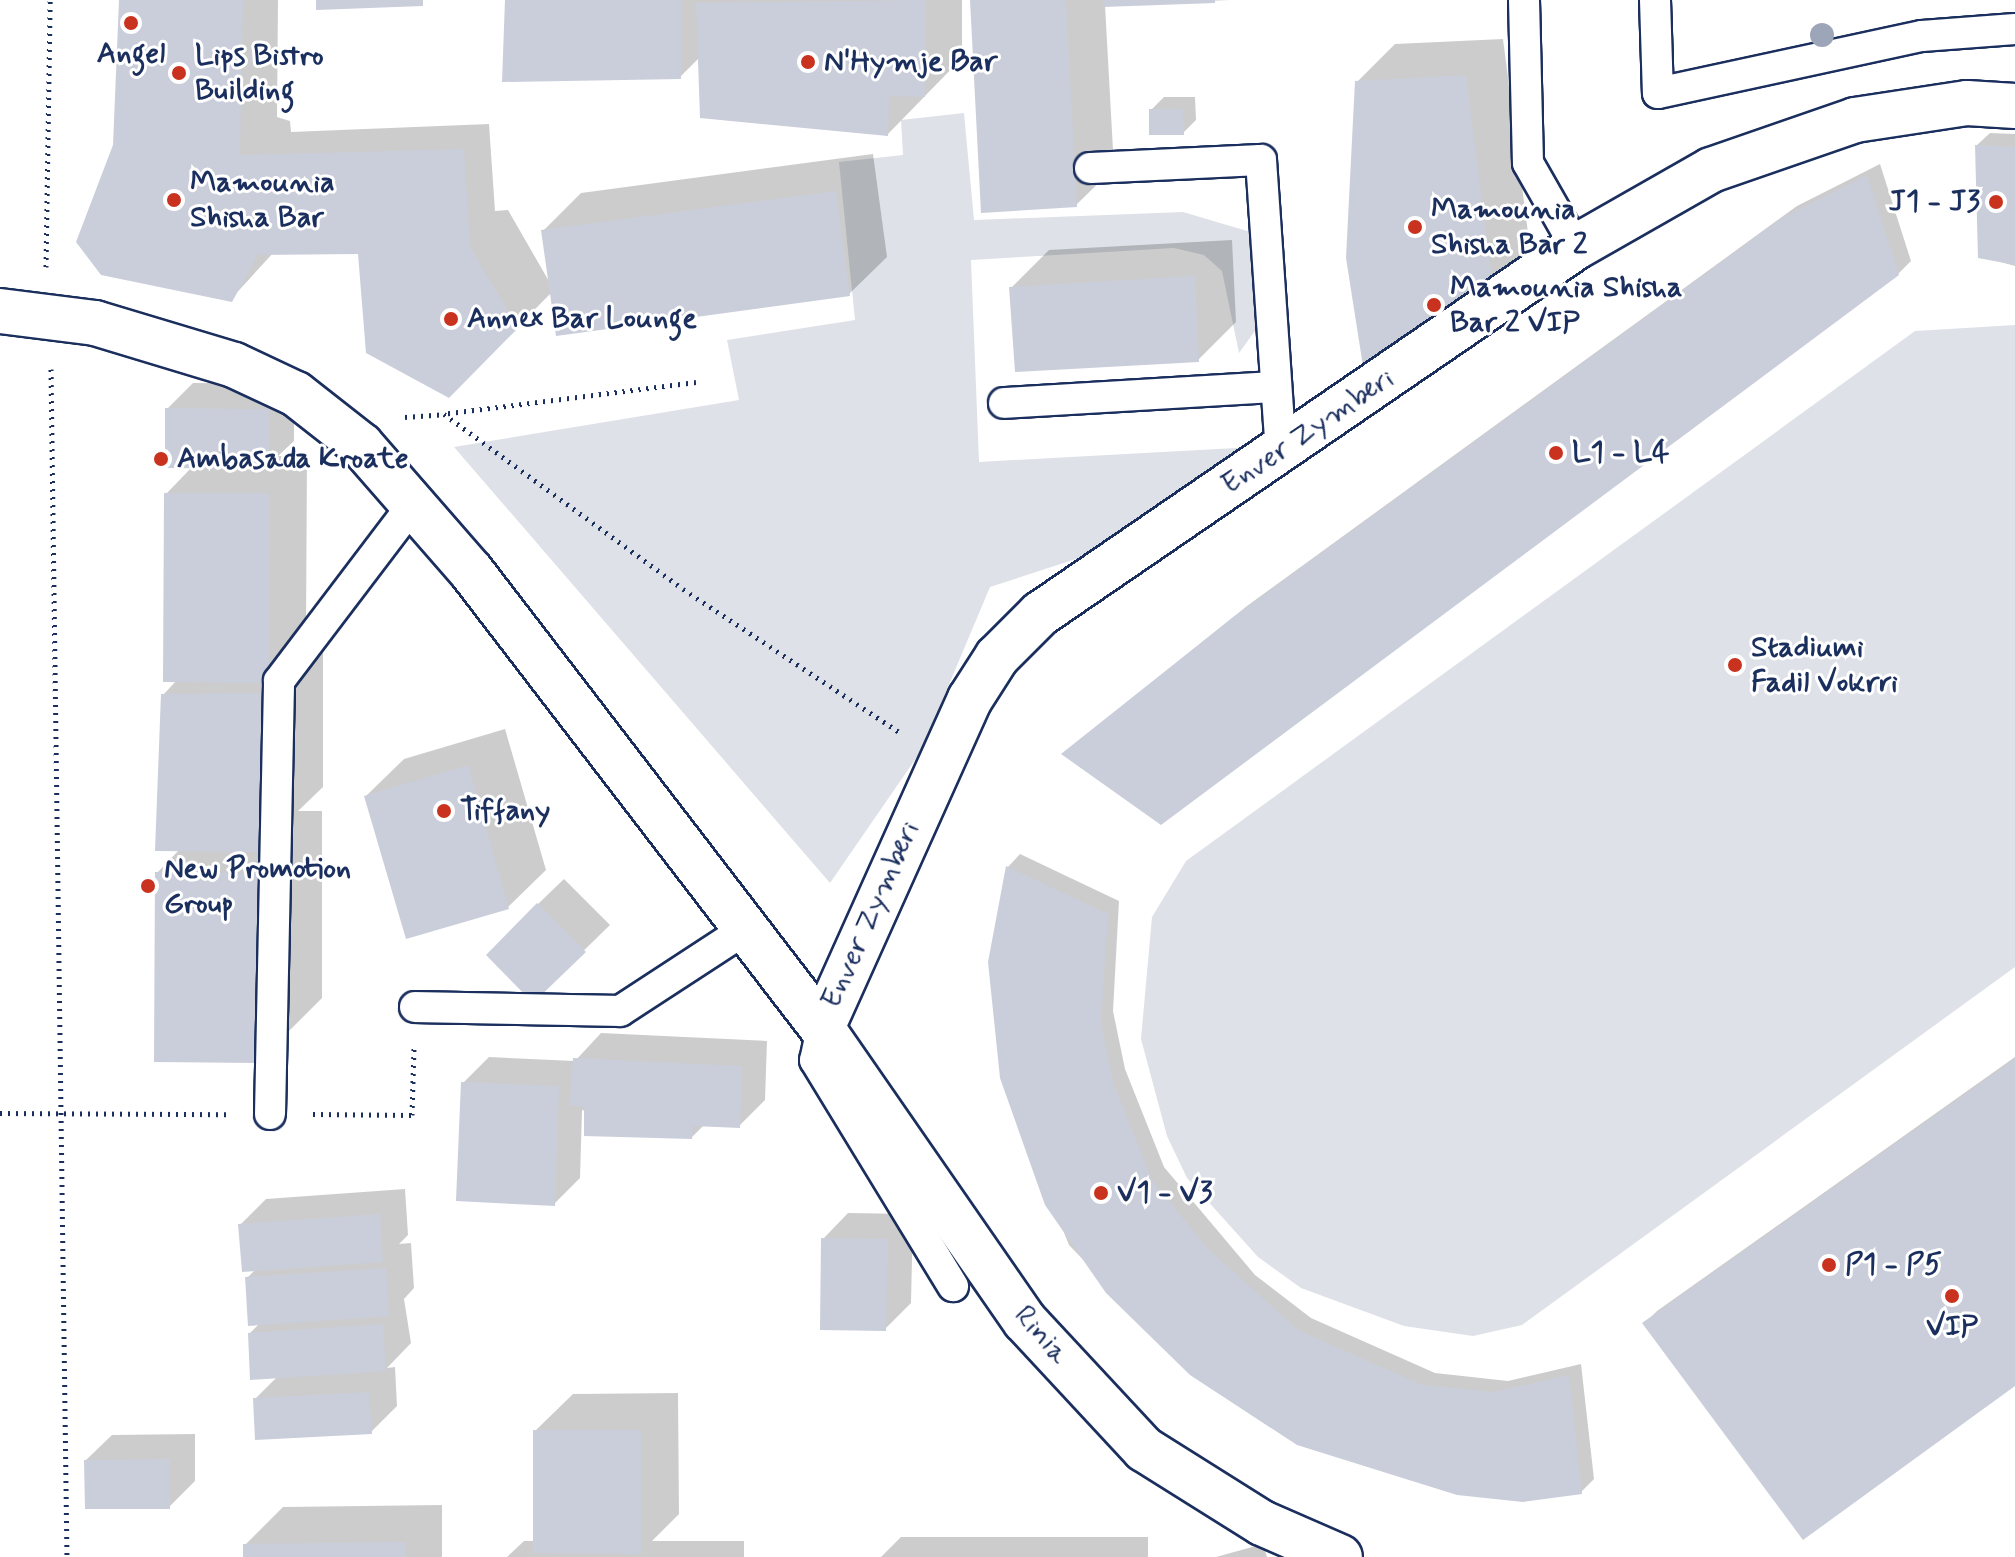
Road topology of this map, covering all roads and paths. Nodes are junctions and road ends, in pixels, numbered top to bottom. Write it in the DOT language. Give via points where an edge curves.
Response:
graph roads {
  1 [pos="50,0"];
  2 [pos="1524,0"];
  3 [pos="1655,0"];
  4 [pos="2015,29"];
  5 [pos="2015,106"];
  6 [pos="1090,168"];
  7 [pos="1576,247"];
  8 [pos="0,311"];
  9 [pos="46,315"];
  10 [pos="696,382"];
  11 [pos="1276,387"];
  12 [pos="1004,403"];
  13 [pos="1281,451"];
  14 [pos="415,502"];
  15 [pos="940,759"];
  16 [pos="741,932"];
  17 [pos="415,1007"];
  18 [pos="822,1028"];
  19 [pos="270,1114"];
  20 [pos="953,1286"];
  21 [pos="67,1557"];
  22 [pos="1340,1557"];
  1 -- 9 [label="path"];
  2 -- 7 [label="lane" via="1528,163"];
  3 -- 4 [label="lane" via="1658,93 1922,36"];
  5 -- 7 [label="street, Enver Zymberi" via="1967,103 1855,120 1711,170"];
  6 -- 11 [label="lane" via="1261,160"];
  7 -- 13 [label="street, Enver Zymberi"];
  8 -- 9 [label="street, Enver Zymberi"];
  9 -- 14 [label="street, Enver Zymberi" via="177,346 296,394"];
  9 -- 21 [label="path" via="56,430 55,1113"];
  10 -- 15 [label="path" via="444,414 683,589"];
  11 -- 12 [label="lane"];
  11 -- 13 [label="lane"];
  13 -- 15 [label="street, Enver Zymberi" via="1040,614 997,657"];
  14 -- 16 [label="street, Enver Zymberi"];
  14 -- 19 [label="lane" via="279,681"];
  15 -- 18 [label="street, Enver Zymberi"];
  16 -- 17 [label="lane" via="620,1011"];
  16 -- 18 [label="street, Enver Zymberi"];
  18 -- 20 [label="lane, Enver Zymberi" via="815,1060"];
  18 -- 22 [label="street, Rinia" via="1025,1321 1144,1449 1262,1523"];
}
